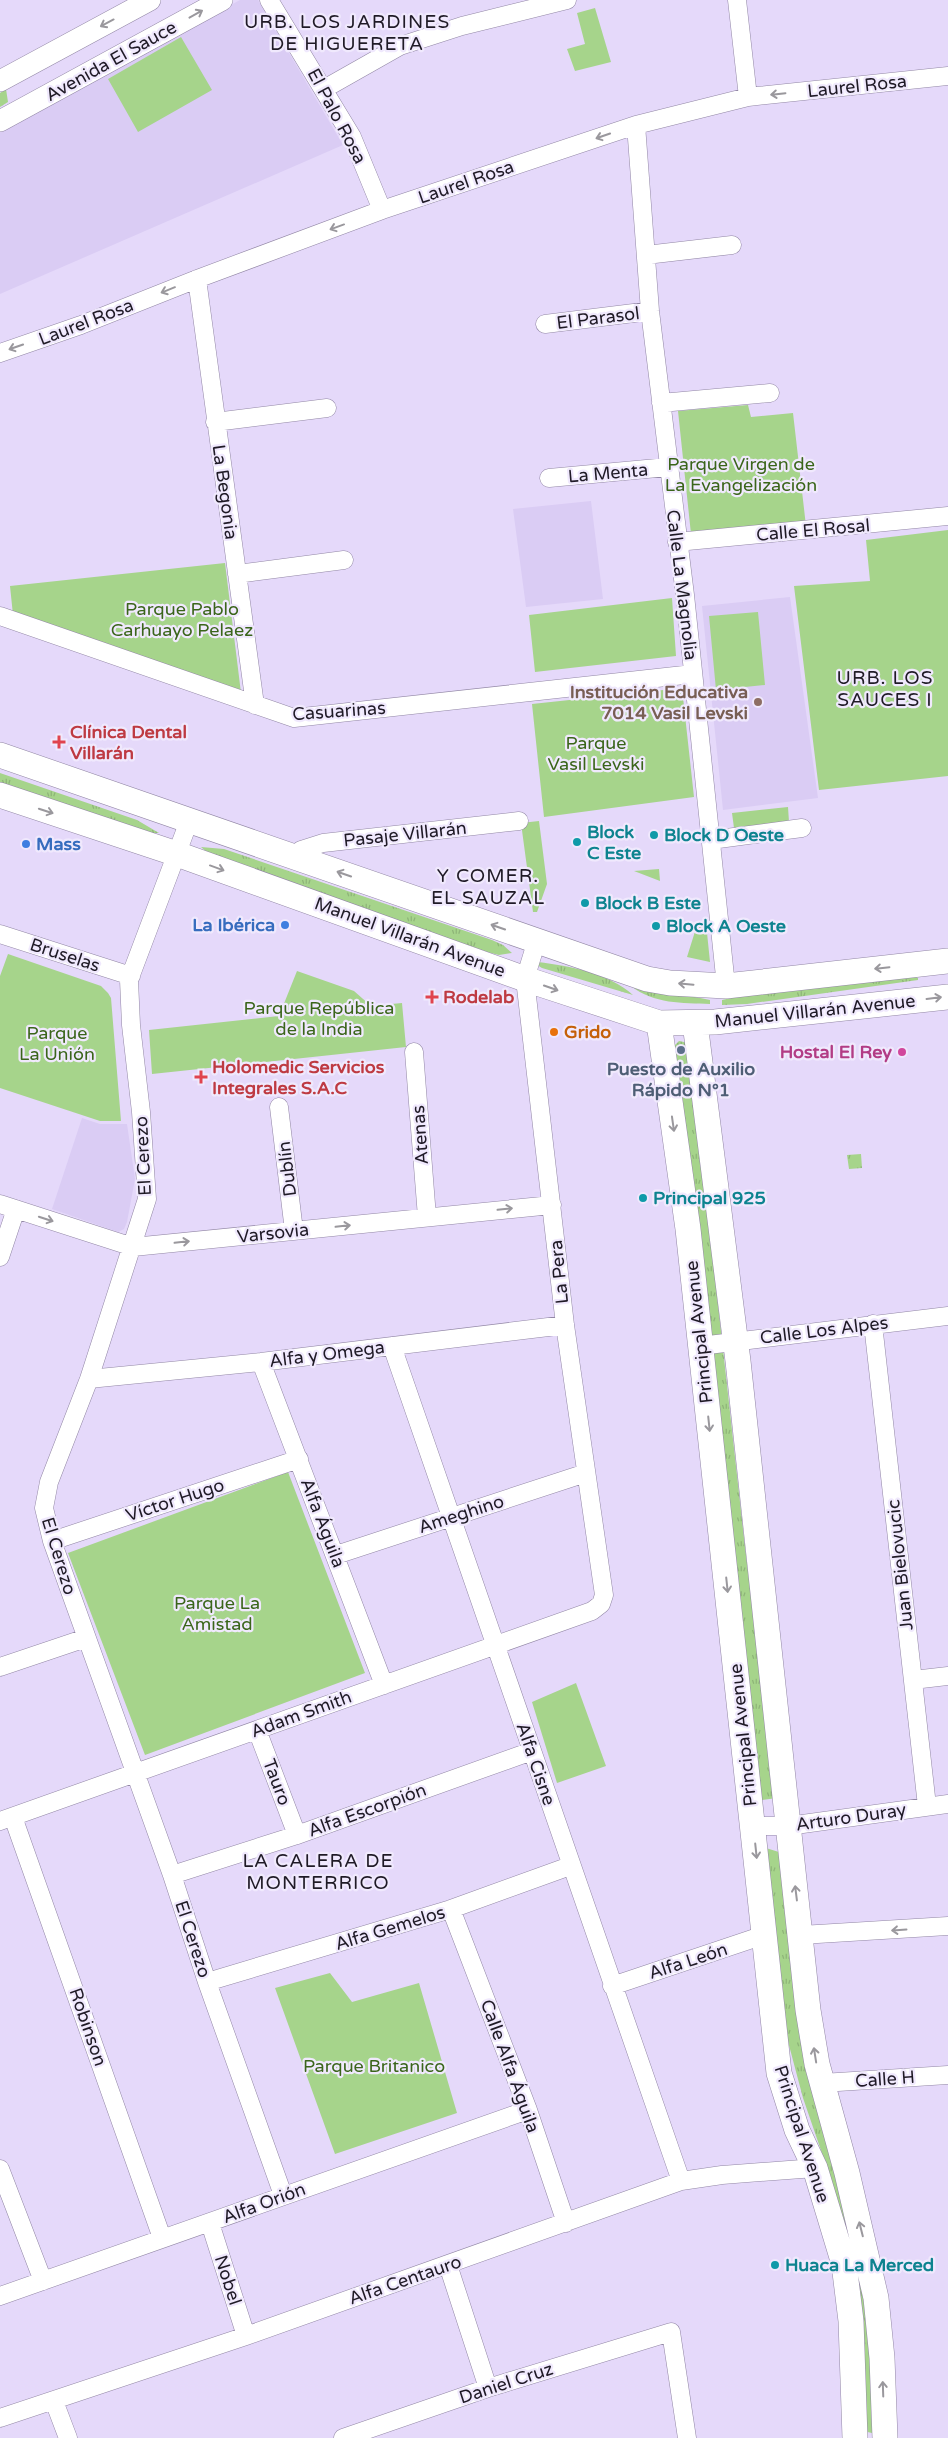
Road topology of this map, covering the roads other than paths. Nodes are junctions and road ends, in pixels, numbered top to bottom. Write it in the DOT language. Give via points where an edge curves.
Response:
graph roads {
  1 [pos="150,0"];
  2 [pos="222,0"];
  3 [pos="269,0"];
  4 [pos="567,0"];
  5 [pos="737,0"];
  6 [pos="3,74"];
  7 [pos="948,76"];
  8 [pos="324,89"];
  9 [pos="748,97"];
  10 [pos="0,121"];
  11 [pos="636,125"];
  12 [pos="382,210"];
  13 [pos="732,245"];
  14 [pos="646,254"];
  15 [pos="197,278"];
  16 [pos="650,311"];
  17 [pos="545,324"];
  18 [pos="0,353"];
  19 [pos="770,393"];
  20 [pos="661,403"];
  21 [pos="327,408"];
  22 [pos="215,422"];
  23 [pos="668,467"];
  24 [pos="549,478"];
  25 [pos="948,516"];
  26 [pos="677,542"];
  27 [pos="344,560"];
  28 [pos="237,574"];
  29 [pos="0,616"];
  30 [pos="693,674"];
  31 [pos="255,705"];
  32 [pos="0,755"];
  33 [pos="0,795"];
  34 [pos="189,821"];
  35 [pos="519,821"];
  36 [pos="802,828"];
  37 [pos="711,840"];
  38 [pos="177,854"];
  39 [pos="296,857"];
  40 [pos="0,934"];
  41 [pos="537,940"];
  42 [pos="948,960"];
  43 [pos="131,976"];
  44 [pos="526,979"];
  45 [pos="726,986"];
  46 [pos="948,997"];
  47 [pos="659,1024"];
  48 [pos="696,1034"];
  49 [pos="414,1052"];
  50 [pos="663,1052"];
  51 [pos="279,1106"];
  52 [pos="552,1205"];
  53 [pos="8,1206"];
  54 [pos="427,1217"];
  55 [pos="294,1231"];
  56 [pos="133,1247"];
  57 [pos="0,1257"];
  58 [pos="948,1316"];
  59 [pos="873,1324"];
  60 [pos="565,1325"];
  61 [pos="735,1340"];
  62 [pos="392,1346"];
  63 [pos="700,1346"];
  64 [pos="261,1362"];
  65 [pos="89,1379"];
  66 [pos="299,1459"];
  67 [pos="586,1473"];
  68 [pos="452,1517"];
  69 [pos="52,1541"];
  70 [pos="336,1555"];
  71 [pos="601,1604"];
  72 [pos="86,1638"];
  73 [pos="496,1645"];
  74 [pos="0,1667"];
  75 [pos="948,1676"];
  76 [pos="913,1680"];
  77 [pos="384,1685"];
  78 [pos="257,1730"];
  79 [pos="532,1751"];
  80 [pos="135,1774"];
  81 [pos="948,1804"];
  82 [pos="927,1806"];
  83 [pos="7,1819"];
  84 [pos="753,1826"];
  85 [pos="788,1826"];
  86 [pos="297,1835"];
  87 [pos="570,1866"];
  88 [pos="172,1875"];
  89 [pos="452,1910"];
  90 [pos="948,1926"];
  91 [pos="764,1935"];
  92 [pos="801,1936"];
  93 [pos="207,1982"];
  94 [pos="612,1986"];
  95 [pos="948,2076"];
  96 [pos="822,2083"];
  97 [pos="528,2110"];
  98 [pos="815,2168"];
  99 [pos="0,2170"];
  100 [pos="681,2181"];
  101 [pos="283,2195"];
  102 [pos="210,2223"];
  103 [pos="566,2223"];
  104 [pos="162,2238"];
  105 [pos="448,2265"];
  106 [pos="43,2281"];
  107 [pos="0,2296"];
  108 [pos="246,2336"];
  109 [pos="488,2388"];
  110 [pos="54,2401"];
  111 [pos="0,2418"];
  112 [pos="68,2438"];
  113 [pos="343,2438"];
  114 [pos="687,2438"];
  115 [pos="855,2438"];
  116 [pos="884,2438"];
  1 -- 6 [label="street, Avenida El Sauce, one-way"];
  10 -- 2 [label="street, Avenida El Sauce, one-way"];
  3 -- 8 [label="street, El Palo Rosa"];
  4 -- 8 [label="street" via="462,26 400,46"];
  5 -- 9 [label="street"];
  7 -- 9 [label="street, Laurel Rosa, one-way"];
  8 -- 12 [label="street, El Palo Rosa" via="352,137"];
  9 -- 11 [label="street, Laurel Rosa"];
  11 -- 12 [label="street, Laurel Rosa, one-way"];
  11 -- 14 [label="street, Calle La Magnolia"];
  12 -- 15 [label="street, Laurel Rosa, one-way"];
  13 -- 14 [label="street"];
  14 -- 16 [label="street, Calle La Magnolia"];
  15 -- 18 [label="street, Laurel Rosa, one-way" via="81,325"];
  15 -- 22 [label="street, La Begonia"];
  16 -- 17 [label="street, El Parasol"];
  16 -- 20 [label="street, Calle La Magnolia"];
  19 -- 20 [label="street"];
  20 -- 23 [label="street, Calle La Magnolia"];
  21 -- 22 [label="street"];
  22 -- 28 [label="street, La Begonia"];
  23 -- 24 [label="street, La Menta"];
  23 -- 26 [label="street, Calle La Magnolia"];
  25 -- 26 [label="street, Calle El Rosal"];
  26 -- 30 [label="street, Calle La Magnolia"];
  27 -- 28 [label="street"];
  28 -- 31 [label="street, La Begonia"];
  29 -- 31 [label="street, Casuarinas"];
  30 -- 31 [label="street, Casuarinas" via="294,718"];
  30 -- 37 [label="street, Calle La Magnolia"];
  32 -- 34 [label="main road, Manuel Villarán Avenue"];
  33 -- 38 [label="main road, Manuel Villarán Avenue, one-way"];
  34 -- 38 [label="street, El Cerezo"];
  34 -- 39 [label="main road, Manuel Villarán Avenue"];
  35 -- 39 [label="street, Pasaje Villarán" via="323,843 301,850"];
  36 -- 37 [label="street"];
  37 -- 45 [label="street, Calle La Magnolia"];
  38 -- 43 [label="street, El Cerezo"];
  38 -- 44 [label="main road, Manuel Villarán Avenue, one-way"];
  41 -- 39 [label="main road, Manuel Villarán Avenue, one-way"];
  40 -- 43 [label="street, Bruselas"];
  41 -- 44 [label="street, La Pera"];
  45 -- 41 [label="main road, Manuel Villarán Avenue, one-way" via="647,979"];
  42 -- 45 [label="main road, Manuel Villarán Avenue, one-way"];
  43 -- 56 [label="street, El Cerezo" via="131,1024 147,1199"];
  44 -- 47 [label="main road, Manuel Villarán Avenue, one-way"];
  44 -- 52 [label="street, La Pera"];
  48 -- 46 [label="main road, Manuel Villarán Avenue, one-way"];
  47 -- 48 [label="main road, Manuel Villarán Avenue"];
  47 -- 50 [label="main road, Principal Avenue"];
  48 -- 50 [label="main road" via="687,1040 669,1043"];
  48 -- 61 [label="main road, Principal Avenue"];
  49 -- 54 [label="street, Atenas"];
  50 -- 63 [label="main road, Principal Avenue, one-way"];
  51 -- 55 [label="street, Dublín"];
  54 -- 52 [label="street, Varsovia, one-way"];
  52 -- 60 [label="street, La Pera"];
  53 -- 56 [label="street, Varsovia, one-way"];
  53 -- 57 [label="street"];
  55 -- 54 [label="street, Varsovia, one-way"];
  56 -- 55 [label="street, Varsovia, one-way"];
  56 -- 65 [label="street, El Cerezo"];
  58 -- 59 [label="street, Calle Los Alpes"];
  59 -- 61 [label="street, Calle Los Alpes"];
  59 -- 76 [label="street, Juan Bielovucic"];
  60 -- 62 [label="street, Alfa y Omega"];
  60 -- 67 [label="street, La Pera"];
  61 -- 63 [label="street, Calle Los Alpes"];
  61 -- 85 [label="main road, Principal Avenue"];
  62 -- 64 [label="street, Alfa y Omega"];
  62 -- 68 [label="street, Alfa Cisne"];
  63 -- 84 [label="main road, Principal Avenue, one-way"];
  64 -- 65 [label="street, Alfa y Omega"];
  64 -- 66 [label="street, Alfa Águila"];
  65 -- 69 [label="street, El Cerezo" via="49,1482 44,1508"];
  66 -- 69 [label="street, Víctor Hugo"];
  66 -- 70 [label="street, Alfa Águila"];
  67 -- 68 [label="street, Ameghino"];
  67 -- 71 [label="street, La Pera" via="604,1595"];
  68 -- 70 [label="street, Ameghino"];
  68 -- 73 [label="street, Alfa Cisne"];
  69 -- 72 [label="street, El Cerezo"];
  70 -- 77 [label="street, Alfa Águila"];
  71 -- 73 [label="street, Adam Smith" via="592,1611"];
  72 -- 74 [label="street"];
  72 -- 80 [label="street, El Cerezo"];
  73 -- 77 [label="street, Adam Smith"];
  73 -- 79 [label="street, Alfa Cisne"];
  75 -- 76 [label="street"];
  76 -- 82 [label="street, Juan Bielovucic"];
  77 -- 78 [label="street, Adam Smith"];
  78 -- 80 [label="street, Adam Smith"];
  78 -- 86 [label="street, Tauro"];
  79 -- 86 [label="street, Alfa Escorpión"];
  79 -- 87 [label="street, Alfa Cisne"];
  80 -- 83 [label="street, Adam Smith"];
  80 -- 88 [label="street, El Cerezo"];
  81 -- 82 [label="street, Arturo Duray"];
  82 -- 85 [label="street, Arturo Duray"];
  83 -- 104 [label="street, Robinson"];
  84 -- 85 [label="street, Arturo Duray"];
  84 -- 91 [label="main road, Principal Avenue, one-way"];
  92 -- 85 [label="main road, Principal Avenue, one-way"];
  86 -- 88 [label="street, Alfa Escorpión"];
  87 -- 89 [label="street, Alfa Gemelos"];
  87 -- 94 [label="street, Alfa Cisne"];
  88 -- 93 [label="street, El Cerezo"];
  89 -- 93 [label="street, Alfa Gemelos"];
  89 -- 97 [label="street, Calle Alfa Águila"];
  90 -- 92 [label="street, one-way"];
  91 -- 94 [label="street, Alfa León"];
  91 -- 98 [label="main road, Principal Avenue" via="779,2073"];
  96 -- 92 [label="main road, Principal Avenue, one-way" via="808,2010"];
  93 -- 101 [label="street, El Cerezo"];
  94 -- 100 [label="street, Alfa Cisne"];
  95 -- 96 [label="street, Calle H"];
  116 -- 96 [label="main road, Principal Avenue, one-way" via="882,2358 876,2298"];
  97 -- 101 [label="street, Alfa Orión"];
  97 -- 103 [label="street, Calle Alfa Águila"];
  98 -- 100 [label="street, Alfa Centauro"];
  98 -- 115 [label="main road, Principal Avenue" via="844,2264 851,2321"];
  99 -- 106 [label="street"];
  100 -- 103 [label="street, Alfa Centauro"];
  101 -- 102 [label="street, Alfa Orión"];
  102 -- 104 [label="street, Alfa Orión"];
  102 -- 108 [label="street, Nobel"];
  103 -- 105 [label="street, Alfa Centauro"];
  104 -- 106 [label="street, Alfa Orión"];
  105 -- 108 [label="street, Alfa Centauro"];
  105 -- 109 [label="street"];
  106 -- 107 [label="street, Alfa Orión"];
  108 -- 110 [label="street, Alfa Centauro"];
  109 -- 113 [label="street, Daniel Cruz"];
  109 -- 114 [label="street, Daniel Cruz" via="671,2332"];
  110 -- 111 [label="street, Alfa Centauro"];
  110 -- 112 [label="street"];
}
